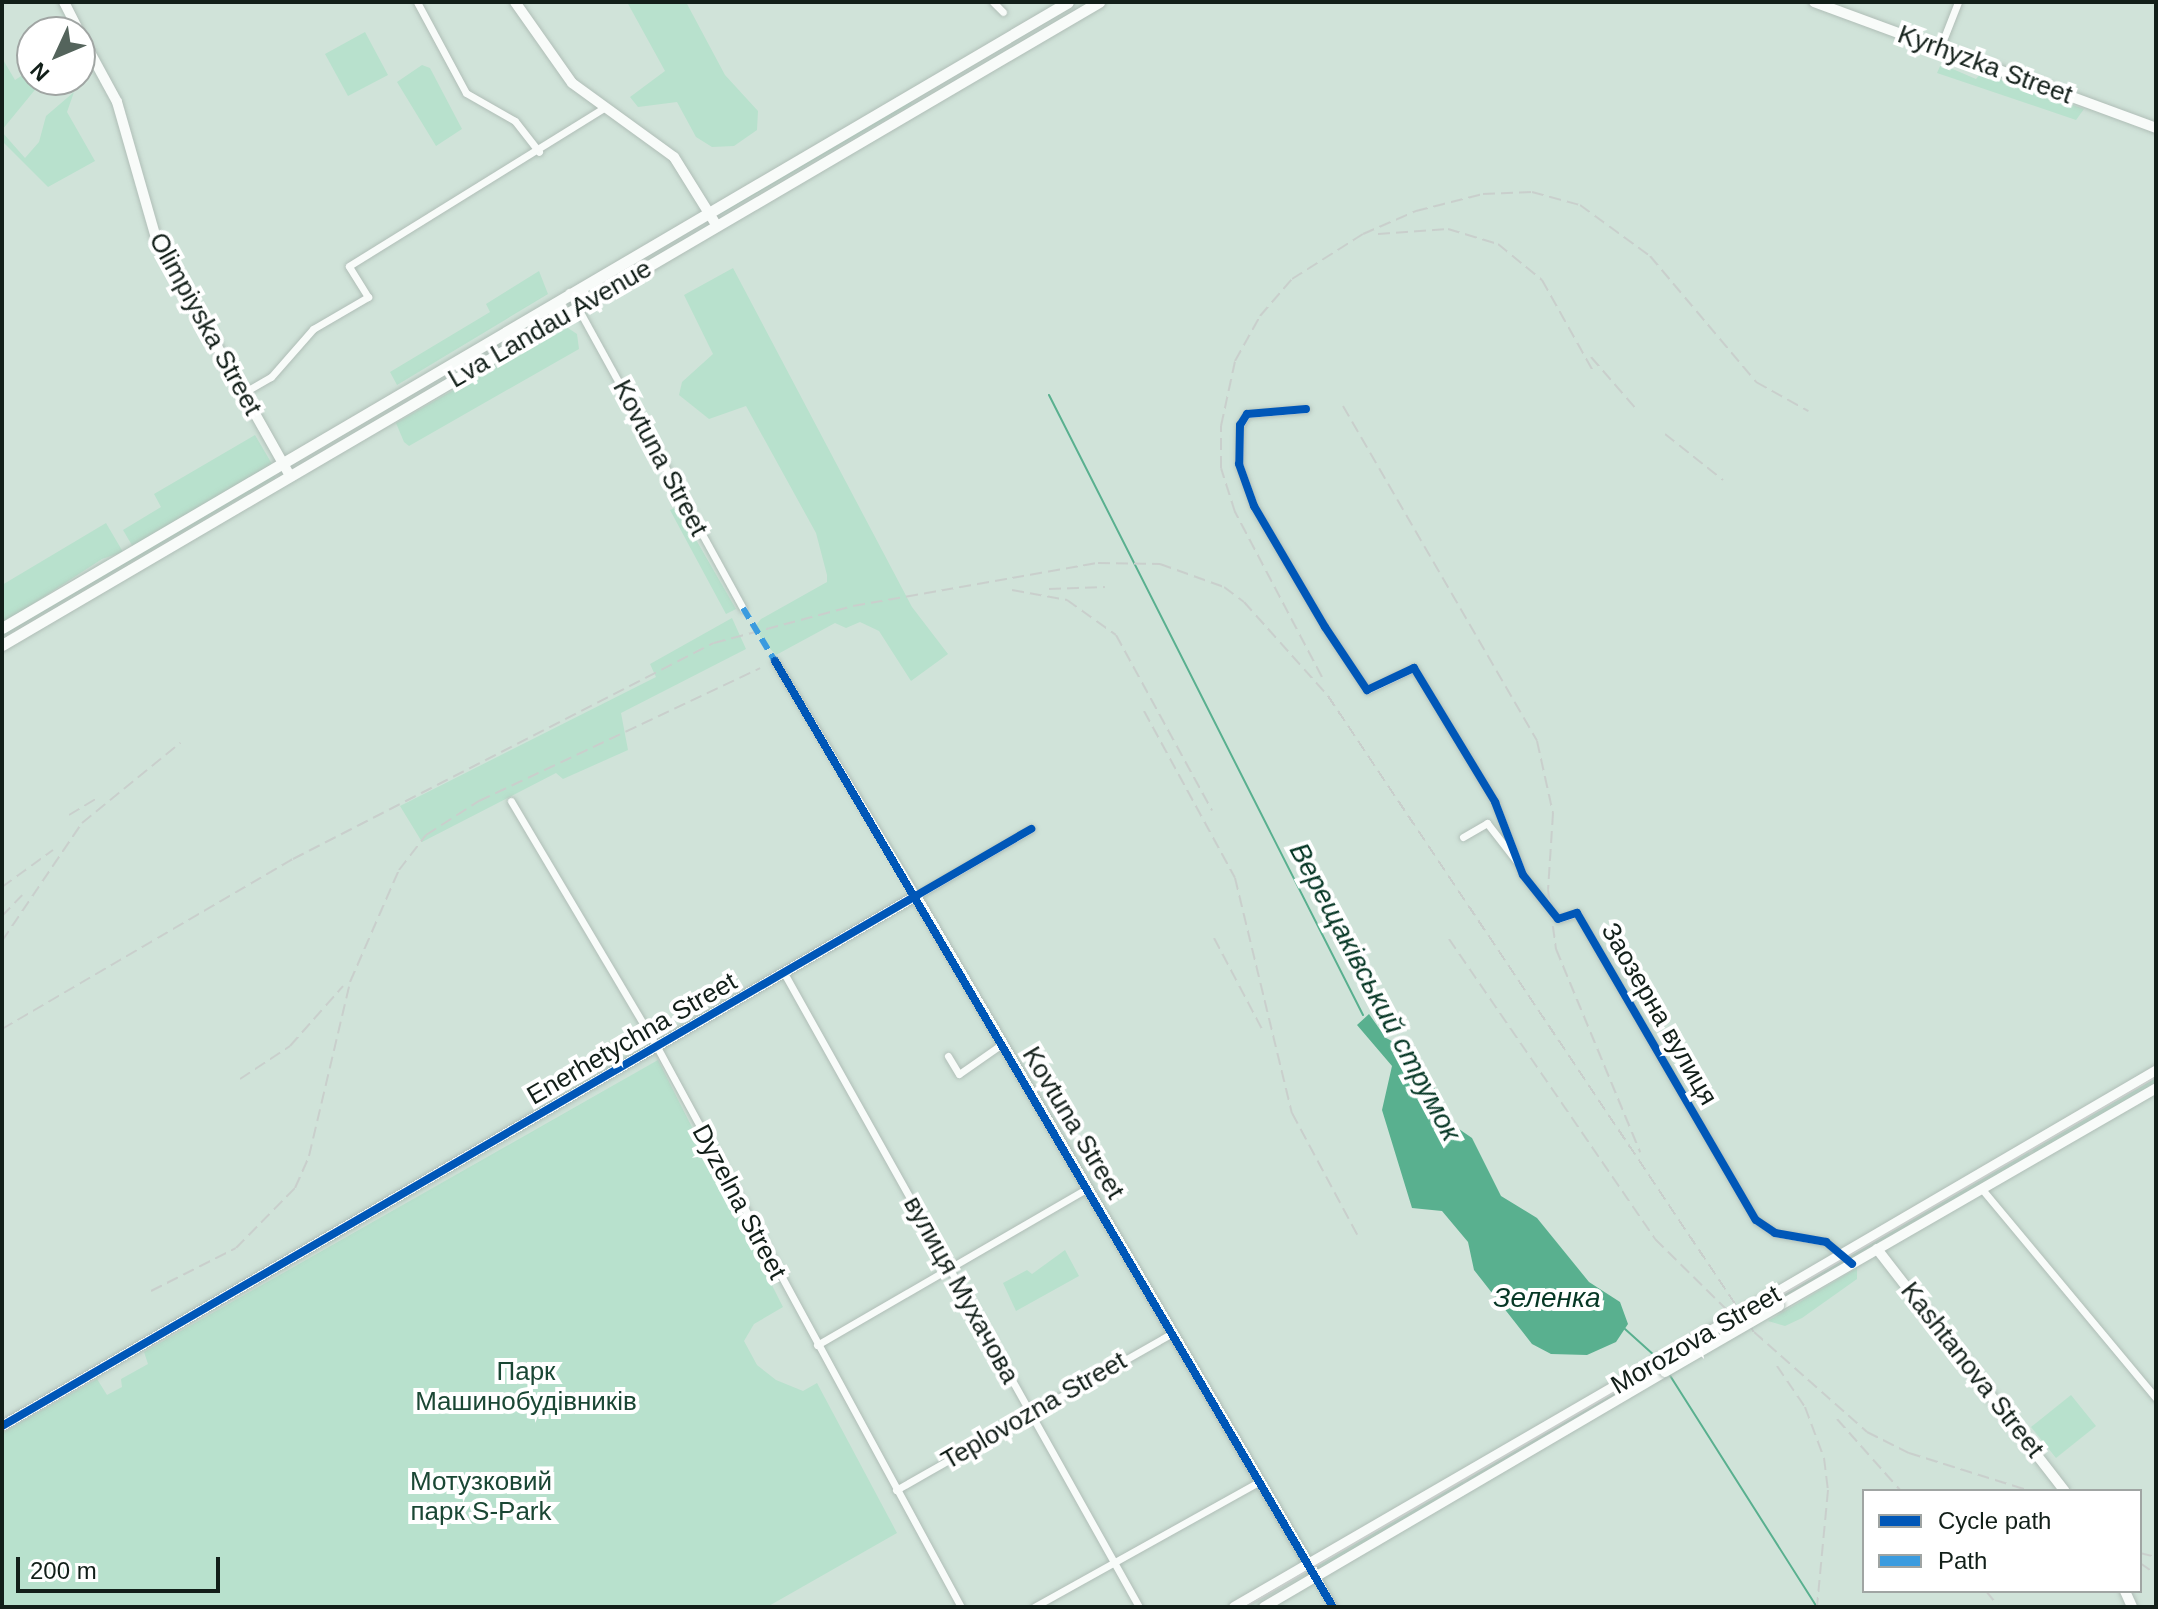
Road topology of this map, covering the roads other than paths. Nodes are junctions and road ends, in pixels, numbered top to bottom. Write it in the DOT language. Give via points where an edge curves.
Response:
graph roads {
  1 [pos="417,2"];
  2 [pos="515,2"];
  3 [pos="993,2"];
  4 [pos="1068,2"];
  5 [pos="1099,2"];
  6 [pos="1814,2"];
  7 [pos="1958,2"];
  8 [pos="1003,12"];
  9 [pos="1940,48"];
  10 [pos="96,63"];
  11 [pos="916,90"];
  12 [pos="925,105"];
  13 [pos="604,108"];
  14 [pos="2156,128"];
  15 [pos="539,152"];
  16 [pos="709,211"];
  17 [pos="717,226"];
  18 [pos="569,292"];
  19 [pos="578,307"];
  20 [pos="243,393"];
  21 [pos="1306,409"];
  22 [pos="304,450"];
  23 [pos="282,462"];
  24 [pos="312,463"];
  25 [pos="290,476"];
  26 [pos="743,608"];
  27 [pos="2,628"];
  28 [pos="2,645"];
  29 [pos="775,661"];
  30 [pos="511,801"];
  31 [pos="1031,829"];
  32 [pos="1463,837"];
  33 [pos="1520,864"];
  34 [pos="916,896"];
  35 [pos="784,973"];
  36 [pos="1002,1044"];
  37 [pos="657,1047"];
  38 [pos="948,1056"];
  39 [pos="2156,1071"];
  40 [pos="2156,1088"];
  41 [pos="2026,1145"];
  42 [pos="2034,1158"];
  43 [pos="1088,1188"];
  44 [pos="1981,1188"];
  45 [pos="1877,1249"];
  46 [pos="1844,1251"];
  47 [pos="1852,1264"];
  48 [pos="950,1269"];
  49 [pos="1172,1333"];
  50 [pos="817,1345"];
  51 [pos="2156,1398"];
  52 [pos="1029,1411"];
  53 [pos="2,1426"];
  54 [pos="1260,1481"];
  55 [pos="2063,1489"];
  56 [pos="896,1490"];
  57 [pos="1114,1562"];
  58 [pos="1310,1565"];
  59 [pos="1317,1578"];
  60 [pos="961,1607"];
  61 [pos="1034,1607"];
  62 [pos="1139,1607"];
  63 [pos="1234,1607"];
  64 [pos="1264,1607"];
  65 [pos="1333,1607"];
  1 -- 15 [label="street" via="466,93 515,121"];
  2 -- 13 [label="street" via="567,78"];
  3 -- 8 [label="street"];
  4 -- 11 [label="main road, Lva Landau Avenue"];
  5 -- 12 [label="main road, Lva Landau Avenue"];
  6 -- 9 [label="street, Kyrhyzka Street"];
  7 -- 9 [label="street"];
  9 -- 14 [label="street, Kyrhyzka Street"];
  10 -- 20 [label="street, Olimpiyska Street" via="120,108 153,233"];
  11 -- 12 [label="main road"];
  11 -- 16 [label="main road, Lva Landau Avenue"];
  12 -- 17 [label="main road, Lva Landau Avenue"];
  13 -- 15 [label="street"];
  13 -- 16 [label="street" via="674,157"];
  15 -- 20 [label="street" via="349,266 368,297 313,329 271,377"];
  16 -- 17 [label="street"];
  16 -- 18 [label="main road, Lva Landau Avenue"];
  17 -- 19 [label="main road, Lva Landau Avenue"];
  18 -- 19 [label="street, Kovtuna Street"];
  18 -- 22 [label="main road, Lva Landau Avenue"];
  19 -- 24 [label="main road, Lva Landau Avenue"];
  19 -- 26 [label="street, Kovtuna Street"];
  20 -- 23 [label="street, Olimpiyska Street"];
  21 -- 33 [label="street, Заозерна вулиця" via="1262,409 1244,417 1239,459 1249,495 1365,689 1375,691 1414,668 1495,802"];
  22 -- 23 [label="main road, Lva Landau Avenue"];
  22 -- 24 [label="main road"];
  23 -- 25 [label="street, Olimpiyska Street"];
  23 -- 27 [label="main road, Lva Landau Avenue"];
  24 -- 25 [label="main road, Lva Landau Avenue"];
  25 -- 28 [label="main road, Lva Landau Avenue"];
  29 -- 34 [label="street, Kovtuna Street"];
  30 -- 37 [label="street, Dyzelna Street"];
  31 -- 34 [label="street, Enerhetychna Street"];
  32 -- 33 [label="street" via="1487,823"];
  33 -- 46 [label="street, Заозерна вулиця" via="1558,919 1577,913 1756,1220 1775,1233"];
  34 -- 35 [label="street, Enerhetychna Street"];
  34 -- 36 [label="street, Kovtuna Street"];
  35 -- 37 [label="street, Enerhetychna Street"];
  35 -- 48 [label="street, вулиця Мухачова"];
  36 -- 38 [label="street" via="959,1074"];
  36 -- 43 [label="street, Kovtuna Street"];
  37 -- 50 [label="street, Dyzelna Street"];
  37 -- 53 [label="street, Enerhetychna Street"];
  39 -- 41 [label="street, Morozova Street"];
  40 -- 42 [label="street, Morozova Street"];
  41 -- 42 [label="street"];
  41 -- 46 [label="street, Morozova Street"];
  42 -- 44 [label="street, Morozova Street"];
  43 -- 48 [label="street"];
  43 -- 49 [label="street, Kovtuna Street"];
  44 -- 45 [label="street, Morozova Street"];
  44 -- 51 [label="street"];
  45 -- 47 [label="street, Morozova Street"];
  45 -- 55 [label="street, Kashtanova Street"];
  46 -- 47 [label="street"];
  46 -- 58 [label="street, Morozova Street, bridge"];
  47 -- 59 [label="street, Morozova Street, bridge"];
  48 -- 50 [label="street"];
  48 -- 52 [label="street, вулиця Мухачова"];
  49 -- 52 [label="street, Teplovozna Street"];
  49 -- 54 [label="street, Kovtuna Street"];
  50 -- 56 [label="street, Dyzelna Street"];
  52 -- 56 [label="street, Teplovozna Street"];
  52 -- 57 [label="street, вулиця Мухачова"];
  54 -- 57 [label="street"];
  54 -- 58 [label="street, Kovtuna Street"];
  56 -- 60 [label="street, Dyzelna Street"];
  57 -- 61 [label="street"];
  57 -- 62 [label="street, вулиця Мухачова"];
  58 -- 59 [label="street, Kovtuna Street"];
  58 -- 63 [label="street, Morozova Street"];
  59 -- 64 [label="street, Morozova Street"];
  59 -- 65 [label="street, Kovtuna Street"];
}
